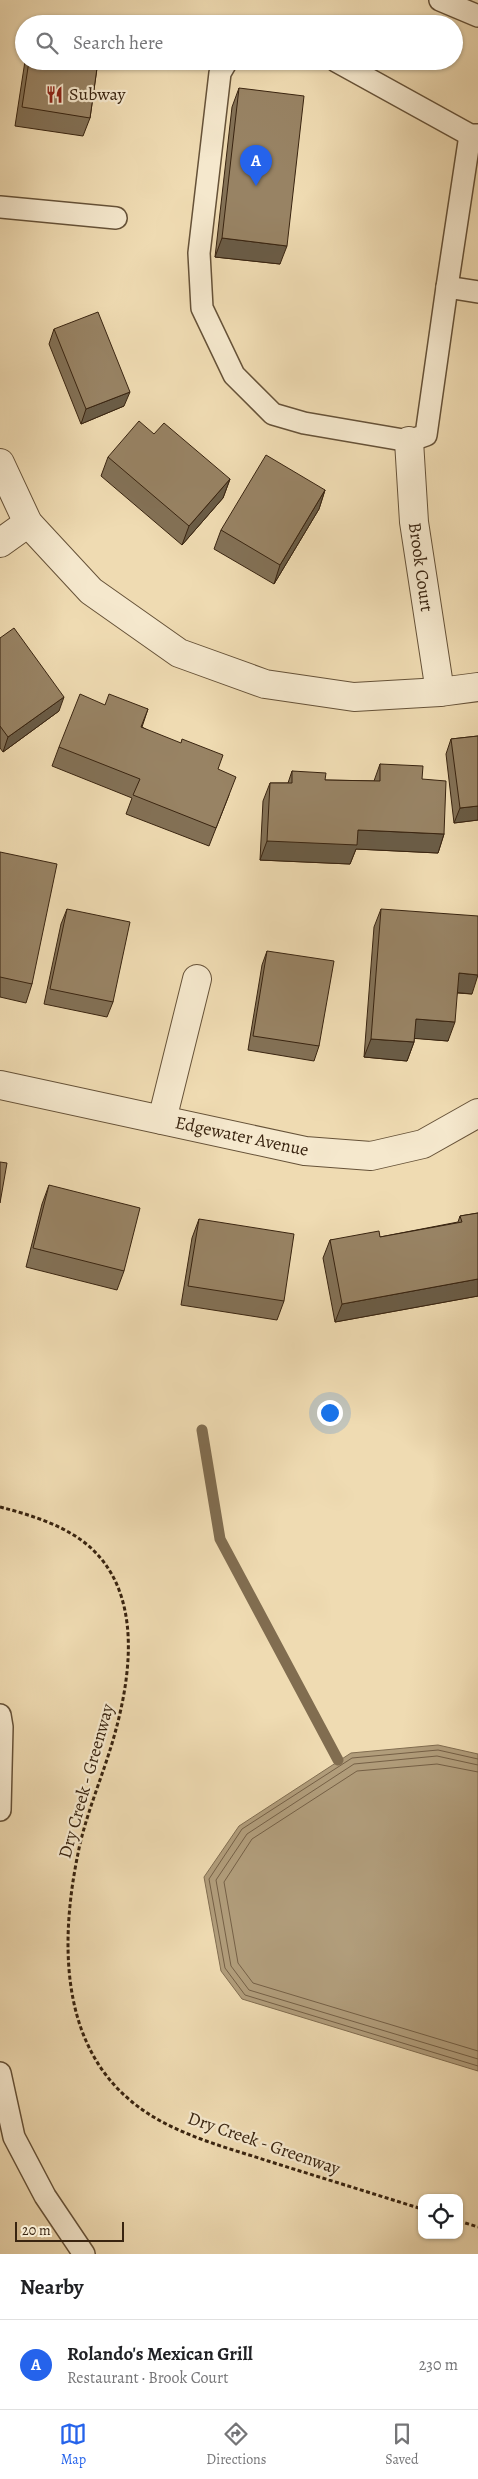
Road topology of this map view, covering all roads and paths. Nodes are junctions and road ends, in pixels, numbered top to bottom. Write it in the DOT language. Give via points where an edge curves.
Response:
graph roads {
  1 [pos="440,0"];
  2 [pos="478,16"];
  3 [pos="222,70"];
  4 [pos="352,70"];
  5 [pos="474,135"];
  6 [pos="0,206"];
  7 [pos="116,218"];
  8 [pos="447,287"];
  9 [pos="478,292"];
  10 [pos="409,441"];
  11 [pos="0,463"];
  12 [pos="28,523"];
  13 [pos="0,543"];
  14 [pos="478,687"];
  15 [pos="440,692"];
  16 [pos="197,979"];
  17 [pos="0,1085"];
  18 [pos="478,1113"];
  19 [pos="162,1120"];
  20 [pos="0,1507"];
  21 [pos="0,1715"];
  22 [pos="0,1810"];
  23 [pos="0,2074"];
  24 [pos="418,2209"];
  25 [pos="463,2222"];
  26 [pos="478,2227"];
  27 [pos="84,2254"];
  1 -- 2 [label="lane"];
  3 -- 10 [label="lane" via="199,253 202,308 234,376 273,414 304,423"];
  4 -- 5 [label="lane"];
  5 -- 8 [label="lane"];
  6 -- 7 [label="lane"];
  8 -- 9 [label="lane"];
  8 -- 10 [label="lane" via="426,435"];
  10 -- 15 [label="street, Brook Court" via="414,522"];
  11 -- 12 [label="street"];
  12 -- 13 [label="street"];
  12 -- 15 [label="street" via="91,591 179,653 265,684 354,697"];
  14 -- 15 [label="street"];
  16 -- 19 [label="street"];
  17 -- 19 [label="street, Edgewater Avenue"];
  18 -- 19 [label="street, Edgewater Avenue" via="423,1144 371,1156 305,1151"];
  20 -- 24 [label="path, Dry Creek - Greenway" via="67,1531 91,1548 118,1589 129,1637 125,1695 80,1842 68,1917 66,1952 70,1984 96,2062 130,2101 180,2130"];
  21 -- 22 [label="lane"];
  23 -- 27 [label="lane" via="14,2137 45,2196"];
  25 -- 26 [label="path"];
}
